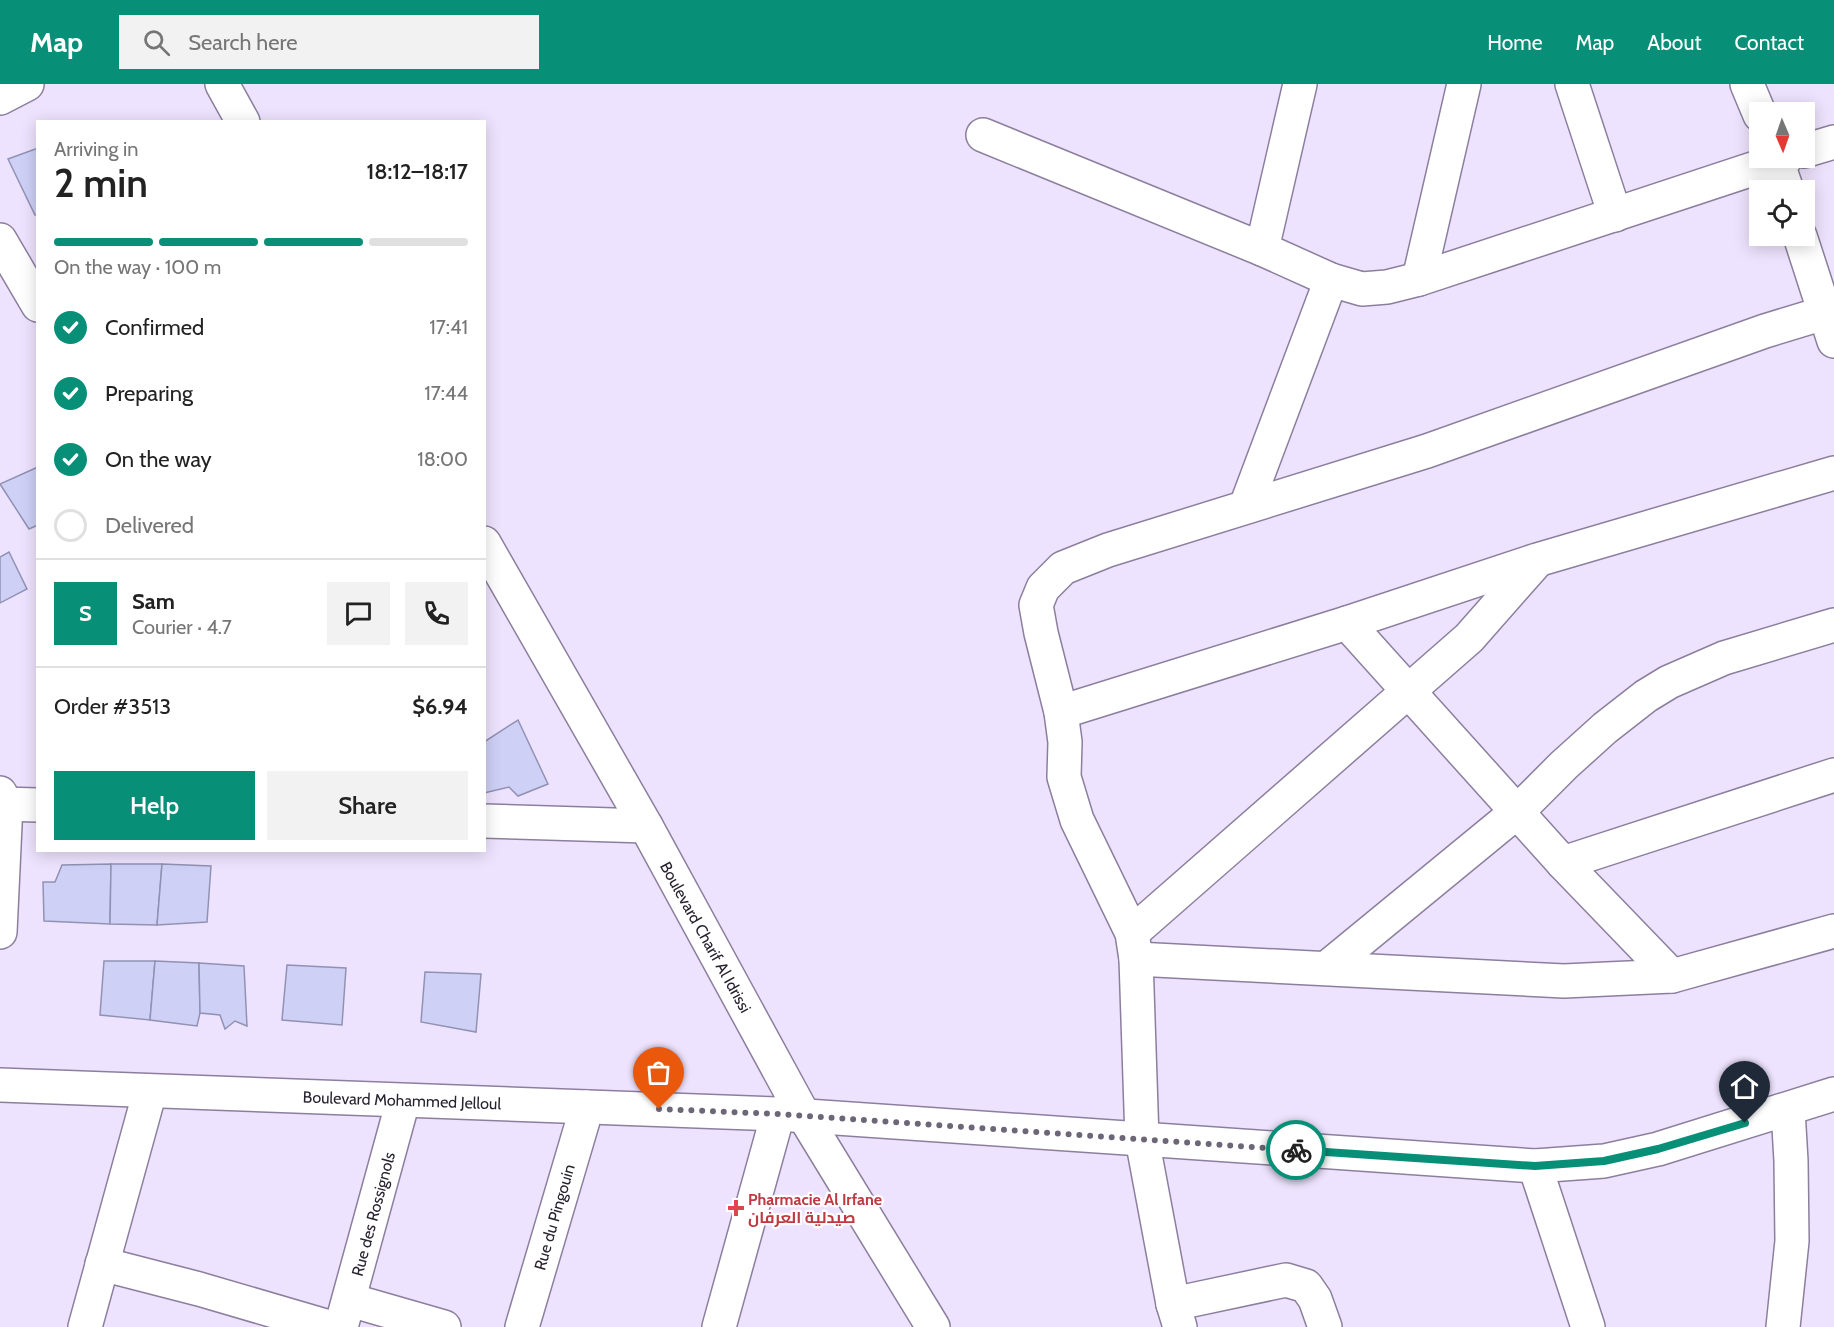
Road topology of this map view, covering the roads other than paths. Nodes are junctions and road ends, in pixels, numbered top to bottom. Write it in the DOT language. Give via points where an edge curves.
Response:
graph roads {
  1 [pos="27,84"];
  2 [pos="222,84"];
  3 [pos="1300,84"];
  4 [pos="1464,84"];
  5 [pos="1572,84"];
  6 [pos="1748,84"];
  7 [pos="0,98"];
  8 [pos="1755,102"];
  9 [pos="242,120"];
  10 [pos="983,135"];
  11 [pos="1834,142"];
  12 [pos="1815,150"];
  13 [pos="1770,168"];
  14 [pos="1615,215"];
  15 [pos="0,240"];
  16 [pos="1804,246"];
  17 [pos="1262,249"];
  18 [pos="1419,279"];
  19 [pos="1331,280"];
  20 [pos="36,302"];
  21 [pos="1831,322"];
  22 [pos="1834,472"];
  23 [pos="1246,506"];
  24 [pos="486,546"];
  25 [pos="1537,560"];
  26 [pos="1347,623"];
  27 [pos="1834,625"];
  28 [pos="1407,691"];
  29 [pos="1061,712"];
  30 [pos="1834,776"];
  31 [pos="11,802"];
  32 [pos="1518,811"];
  33 [pos="486,821"];
  34 [pos="646,826"];
  35 [pos="1563,863"];
  36 [pos="1834,931"];
  37 [pos="0,932"];
  38 [pos="1134,946"];
  39 [pos="1329,967"];
  40 [pos="1672,976"];
  41 [pos="0,1085"];
  42 [pos="150,1091"];
  43 [pos="1834,1094"];
  44 [pos="403,1101"];
  45 [pos="587,1107"];
  46 [pos="1788,1110"];
  47 [pos="791,1115"];
  48 [pos="1142,1139"];
  49 [pos="1535,1166"];
  50 [pos="102,1264"];
  51 [pos="345,1314"];
  52 [pos="1176,1315"];
  53 [pos="919,1319"];
  54 [pos="85,1327"];
  55 [pos="328,1327"];
  56 [pos="444,1327"];
  57 [pos="522,1327"];
  58 [pos="719,1327"];
  59 [pos="1325,1327"];
  60 [pos="1588,1327"];
  61 [pos="1783,1327"];
  1 -- 7 [label="street"];
  2 -- 9 [label="street"];
  3 -- 17 [label="street"];
  4 -- 18 [label="street"];
  5 -- 14 [label="street"];
  6 -- 8 [label="street"];
  10 -- 17 [label="street"];
  11 -- 12 [label="street"];
  13 -- 14 [label="street"];
  14 -- 18 [label="street"];
  15 -- 20 [label="street"];
  16 -- 21 [label="street"];
  17 -- 19 [label="street"];
  18 -- 19 [label="street" via="1362,289"];
  19 -- 23 [label="street"];
  21 -- 23 [label="street" via="1765,331 1427,451"];
  22 -- 25 [label="street"];
  23 -- 29 [label="street" via="1063,568 1043,588 1036,605"];
  24 -- 34 [label="street, Boulevard Charif Al Idrissi"];
  25 -- 26 [label="street"];
  25 -- 28 [label="street" via="1469,638"];
  26 -- 28 [label="street"];
  26 -- 29 [label="street"];
  27 -- 32 [label="street" via="1724,658 1669,682 1605,728"];
  28 -- 32 [label="street"];
  28 -- 38 [label="street"];
  29 -- 38 [label="street" via="1064,777 1077,820"];
  30 -- 35 [label="street"];
  31 -- 37 [label="street"];
  32 -- 35 [label="street"];
  32 -- 39 [label="street"];
  33 -- 34 [label="street"];
  34 -- 47 [label="street, Boulevard Charif Al Idrissi"];
  35 -- 40 [label="street"];
  36 -- 40 [label="street"];
  38 -- 39 [label="street"];
  38 -- 48 [label="street"];
  39 -- 40 [label="street" via="1564,981"];
  41 -- 42 [label="street, Boulevard Mohammed Jelloul"];
  42 -- 44 [label="street, Boulevard Mohammed Jelloul"];
  42 -- 50 [label="street"];
  43 -- 46 [label="street, Boulevard Mohammed Jelloul"];
  44 -- 45 [label="street, Boulevard Mohammed Jelloul"];
  44 -- 51 [label="street, Rue des Rossignols"];
  45 -- 47 [label="street, Boulevard Mohammed Jelloul"];
  45 -- 57 [label="street, Rue du Pingouin"];
  46 -- 49 [label="street, Boulevard Mohammed Jelloul" via="1604,1161"];
  46 -- 61 [label="street" via="1792,1241"];
  47 -- 48 [label="street, Boulevard Mohammed Jelloul"];
  47 -- 53 [label="street, Boulevard Charif Al Idrissi"];
  47 -- 58 [label="street"];
  48 -- 49 [label="street, Boulevard Mohammed Jelloul"];
  48 -- 52 [label="street"];
  49 -- 60 [label="street"];
  50 -- 54 [label="street"];
  50 -- 55 [label="street"];
  51 -- 56 [label="street"];
  52 -- 59 [label="street" via="1286,1280 1306,1286 1316,1299"];
}
